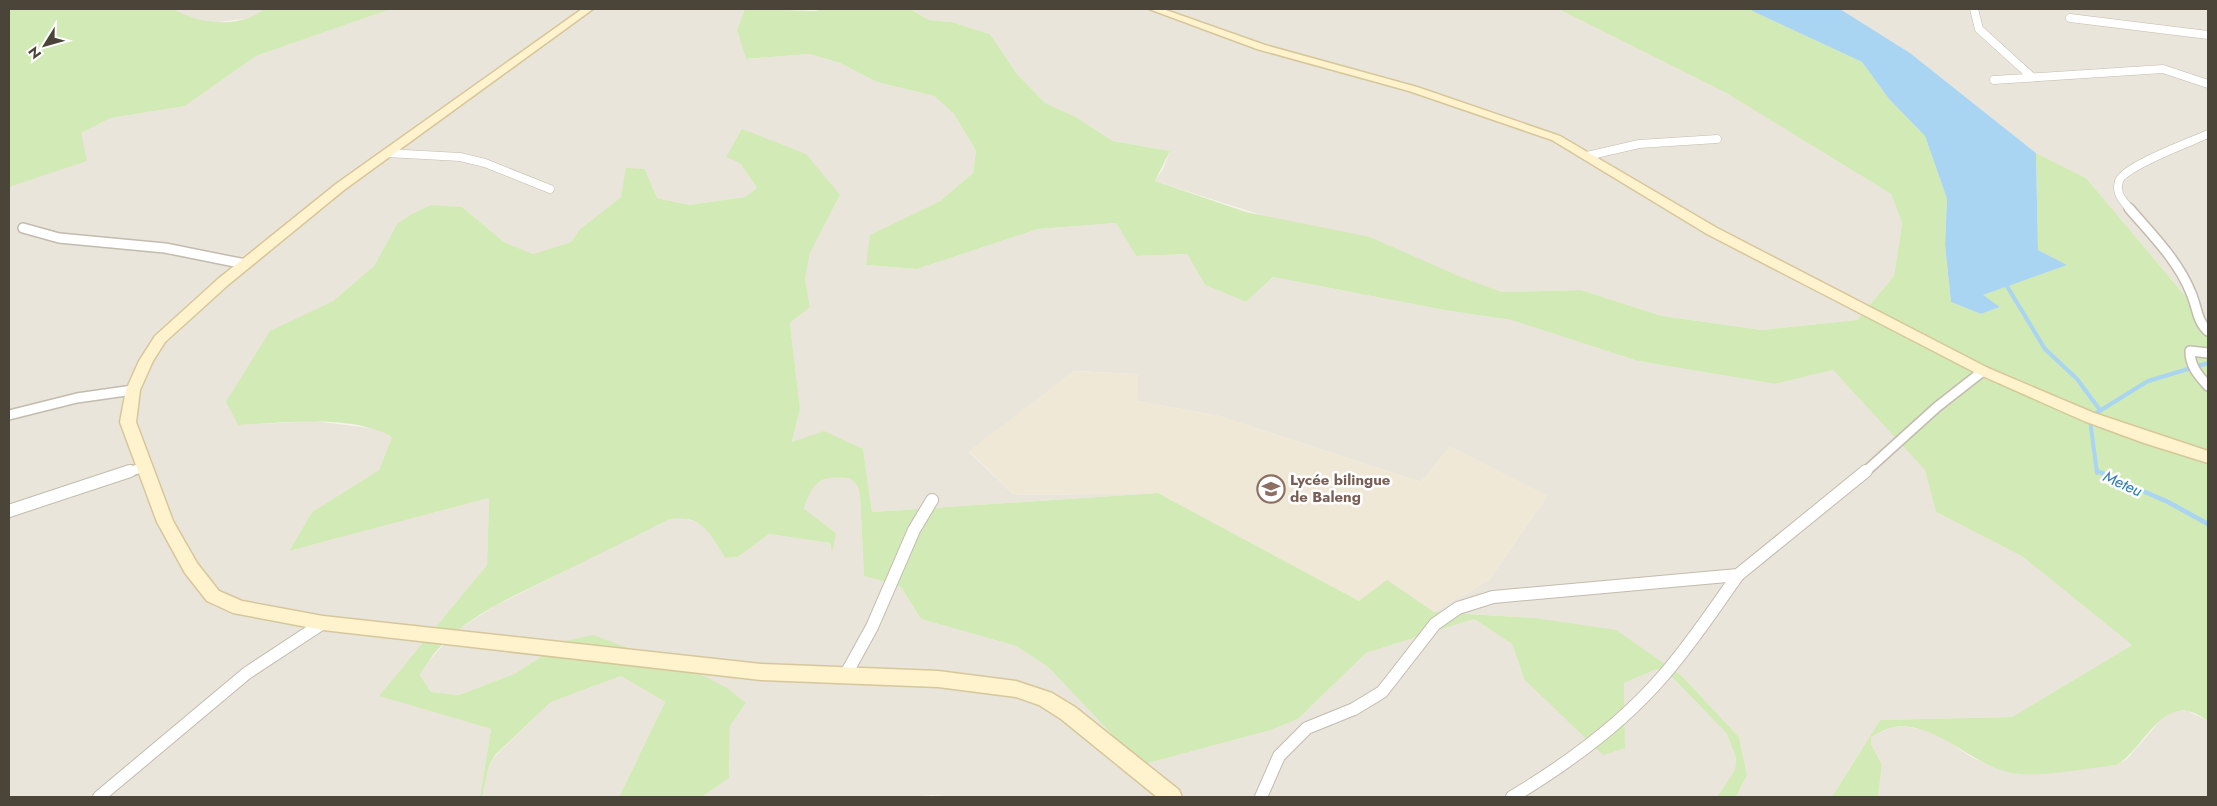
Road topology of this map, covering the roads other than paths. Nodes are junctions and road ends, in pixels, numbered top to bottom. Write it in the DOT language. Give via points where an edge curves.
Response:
graph roads {
  1 [pos="588,9"];
  2 [pos="1154,9"];
  3 [pos="1974,9"];
  4 [pos="2070,18"];
  5 [pos="2208,35"];
  6 [pos="2032,77"];
  7 [pos="1994,80"];
  8 [pos="2208,84"];
  9 [pos="2208,134"];
  10 [pos="1717,138"];
  11 [pos="387,153"];
  12 [pos="1587,156"];
  13 [pos="550,189"];
  14 [pos="23,228"];
  15 [pos="245,264"];
  16 [pos="2208,331"];
  17 [pos="2208,353"];
  18 [pos="1983,371"];
  19 [pos="2208,386"];
  20 [pos="133,390"];
  21 [pos="9,415"];
  22 [pos="2208,457"];
  23 [pos="143,467"];
  24 [pos="932,500"];
  25 [pos="9,511"];
  26 [pos="1738,575"];
  27 [pos="323,623"];
  28 [pos="846,674"];
  29 [pos="99,797"];
  30 [pos="1172,797"];
  31 [pos="1261,797"];
  32 [pos="1512,797"];
  1 -- 11 [label="street"];
  2 -- 12 [label="street" via="1261,47 1413,89 1516,123 1556,138"];
  3 -- 6 [label="street" via="1979,29"];
  4 -- 5 [label="street"];
  6 -- 7 [label="street"];
  6 -- 8 [label="street" via="2163,69"];
  9 -- 16 [label="street" via="2129,169 2118,181 2119,196 2179,271 2200,308 2201,325"];
  10 -- 12 [label="street" via="1639,144"];
  11 -- 13 [label="street" via="460,157 485,163"];
  11 -- 15 [label="street"];
  12 -- 18 [label="street" via="1712,231"];
  14 -- 15 [label="street" via="59,238 165,248"];
  15 -- 20 [label="street" via="160,339"];
  17 -- 19 [label="street" via="2190,352 2189,359 2195,372"];
  18 -- 22 [label="street" via="2089,417"];
  18 -- 26 [label="street"];
  20 -- 21 [label="street" via="77,398"];
  20 -- 23 [label="street" via="128,422"];
  23 -- 25 [label="street"];
  23 -- 27 [label="street" via="165,522 191,568 214,596 239,608"];
  24 -- 28 [label="street" via="903,548 873,626"];
  26 -- 31 [label="street" via="1493,597 1458,608 1435,624 1382,692 1354,709 1307,728 1279,756"];
  26 -- 32 [label="street" via="1699,631 1635,706 1592,742"];
  27 -- 28 [label="street" via="690,666"];
  27 -- 29 [label="street" via="247,673"];
  28 -- 30 [label="street" via="938,679 1016,689 1044,699 1095,732"];
}
